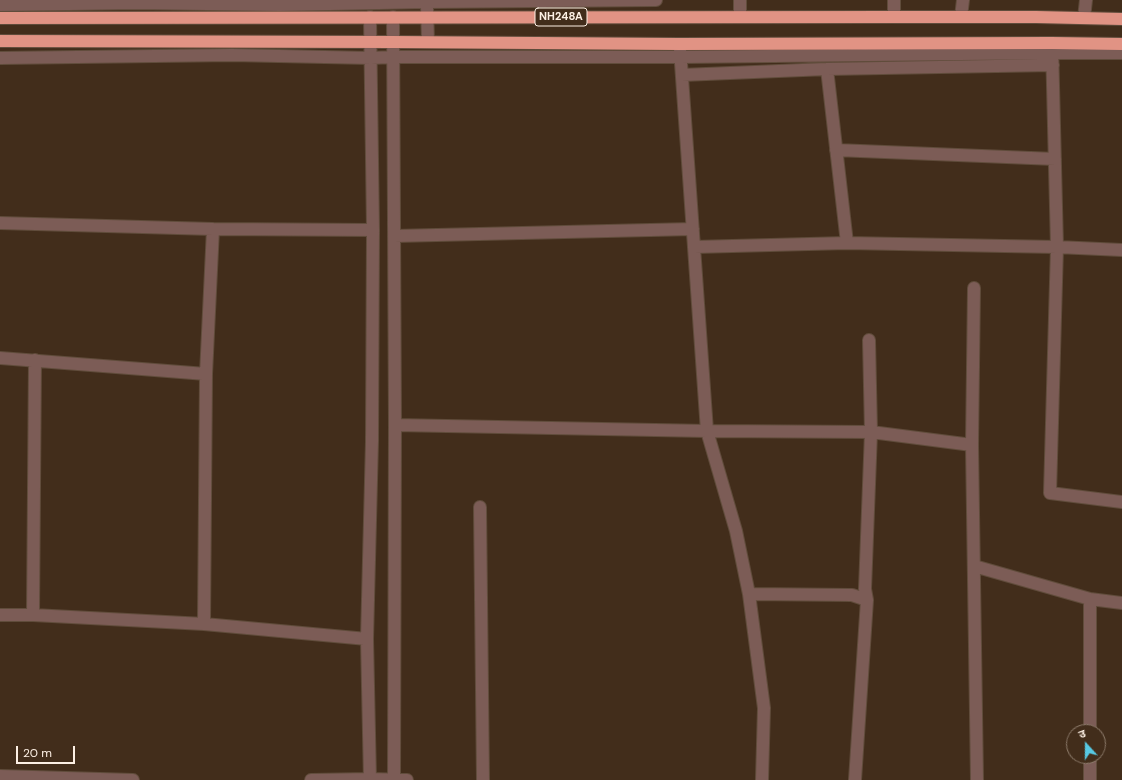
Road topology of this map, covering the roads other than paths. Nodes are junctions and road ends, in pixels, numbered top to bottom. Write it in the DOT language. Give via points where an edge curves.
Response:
graph roads {
  1 [pos="656,0"];
  2 [pos="740,0"];
  3 [pos="894,0"];
  4 [pos="963,0"];
  5 [pos="1086,0"];
  6 [pos="427,1"];
  7 [pos="562,1"];
  8 [pos="46,2"];
  9 [pos="136,2"];
  10 [pos="281,3"];
  11 [pos="0,6"];
  12 [pos="370,17"];
  13 [pos="393,17"];
  14 [pos="428,17"];
  15 [pos="561,17"];
  16 [pos="740,17"];
  17 [pos="894,17"];
  18 [pos="0,18"];
  19 [pos="136,18"];
  20 [pos="280,18"];
  21 [pos="961,18"];
  22 [pos="1084,18"];
  23 [pos="1122,19"];
  24 [pos="0,41"];
  25 [pos="370,42"];
  26 [pos="393,42"];
  27 [pos="428,42"];
  28 [pos="679,44"];
  29 [pos="1122,44"];
  30 [pos="1052,48"];
  31 [pos="1122,53"];
  32 [pos="393,57"];
  33 [pos="680,57"];
  34 [pos="0,58"];
  35 [pos="370,58"];
  36 [pos="1053,65"];
  37 [pos="827,69"];
  38 [pos="682,75"];
  39 [pos="836,150"];
  40 [pos="1055,159"];
  41 [pos="0,224"];
  42 [pos="214,229"];
  43 [pos="693,229"];
  44 [pos="373,230"];
  45 [pos="394,236"];
  46 [pos="847,243"];
  47 [pos="694,247"];
  48 [pos="1056,247"];
  49 [pos="1122,250"];
  50 [pos="974,288"];
  51 [pos="869,340"];
  52 [pos="0,358"];
  53 [pos="35,360"];
  54 [pos="206,374"];
  55 [pos="395,425"];
  56 [pos="707,431"];
  57 [pos="871,432"];
  58 [pos="972,446"];
  59 [pos="1122,502"];
  60 [pos="480,507"];
  61 [pos="974,566"];
  62 [pos="749,594"];
  63 [pos="1090,599"];
  64 [pos="867,600"];
  65 [pos="1122,603"];
  66 [pos="0,615"];
  67 [pos="33,615"];
  68 [pos="204,624"];
  69 [pos="367,639"];
  70 [pos="1090,724"];
  71 [pos="1090,764"];
  72 [pos="0,776"];
  73 [pos="370,779"];
  74 [pos="133,780"];
  75 [pos="311,780"];
  76 [pos="394,780"];
  77 [pos="407,780"];
  78 [pos="483,780"];
  79 [pos="762,780"];
  80 [pos="855,780"];
  81 [pos="977,780"];
  82 [pos="1090,780"];
  1 -- 7 [label="street"];
  2 -- 16 [label="street"];
  3 -- 17 [label="street"];
  4 -- 21 [label="street"];
  5 -- 22 [label="street"];
  6 -- 7 [label="street"];
  6 -- 10 [label="street"];
  6 -- 14 [label="street"];
  7 -- 15 [label="street"];
  8 -- 9 [label="street"];
  8 -- 11 [label="street"];
  9 -- 10 [label="street"];
  9 -- 19 [label="street"];
  10 -- 20 [label="street"];
  12 -- 13 [label="highway, NH248A"];
  12 -- 20 [label="highway, NH248A"];
  12 -- 25 [label="street"];
  13 -- 14 [label="highway, NH248A"];
  13 -- 26 [label="street"];
  14 -- 15 [label="highway, NH248A"];
  14 -- 27 [label="street"];
  15 -- 16 [label="highway, NH248A"];
  16 -- 17 [label="highway, NH248A"];
  17 -- 21 [label="highway, NH248A"];
  18 -- 19 [label="highway, NH248A"];
  19 -- 20 [label="highway, NH248A"];
  21 -- 22 [label="highway, NH248A"];
  22 -- 23 [label="highway, NH248A"];
  24 -- 25 [label="highway, NH248A"];
  25 -- 26 [label="highway, NH248A"];
  25 -- 35 [label="street"];
  26 -- 27 [label="highway, NH248A"];
  26 -- 32 [label="street"];
  27 -- 28 [label="highway, NH248A"];
  28 -- 30 [label="highway, NH248A"];
  28 -- 33 [label="street"];
  29 -- 30 [label="highway, NH248A"];
  30 -- 31 [label="street"];
  30 -- 33 [label="street"];
  30 -- 36 [label="street"];
  32 -- 33 [label="street"];
  32 -- 35 [label="street"];
  32 -- 45 [label="street"];
  33 -- 38 [label="street"];
  34 -- 35 [label="street" via="232,55"];
  35 -- 44 [label="street"];
  36 -- 37 [label="street"];
  36 -- 40 [label="street"];
  37 -- 38 [label="street"];
  37 -- 39 [label="street"];
  38 -- 43 [label="street"];
  39 -- 40 [label="street"];
  39 -- 46 [label="street"];
  40 -- 48 [label="street"];
  41 -- 42 [label="street"];
  42 -- 44 [label="street"];
  42 -- 54 [label="street"];
  43 -- 45 [label="street"];
  43 -- 47 [label="street"];
  44 -- 69 [label="street" via="372,442"];
  45 -- 55 [label="street"];
  46 -- 47 [label="street"];
  46 -- 48 [label="street"];
  47 -- 56 [label="street"];
  48 -- 49 [label="street"];
  48 -- 59 [label="street" via="1050,493"];
  50 -- 58 [label="street"];
  51 -- 57 [label="street"];
  52 -- 53 [label="street"];
  53 -- 54 [label="street"];
  53 -- 67 [label="street"];
  54 -- 68 [label="street"];
  55 -- 56 [label="street"];
  55 -- 76 [label="street"];
  56 -- 57 [label="street"];
  56 -- 62 [label="street" via="736,531"];
  57 -- 58 [label="street"];
  57 -- 64 [label="street" via="865,590"];
  58 -- 61 [label="street"];
  60 -- 78 [label="street"];
  61 -- 63 [label="street"];
  61 -- 81 [label="street"];
  62 -- 64 [label="street" via="852,595"];
  62 -- 79 [label="street" via="764,708"];
  63 -- 65 [label="street"];
  63 -- 70 [label="street"];
  64 -- 80 [label="street"];
  66 -- 67 [label="street"];
  67 -- 68 [label="street"];
  68 -- 69 [label="street"];
  69 -- 73 [label="street"];
  71 -- 82 [label="street"];
  72 -- 74 [label="street"];
  73 -- 75 [label="street"];
  73 -- 76 [label="street"];
  76 -- 77 [label="street"];
}
